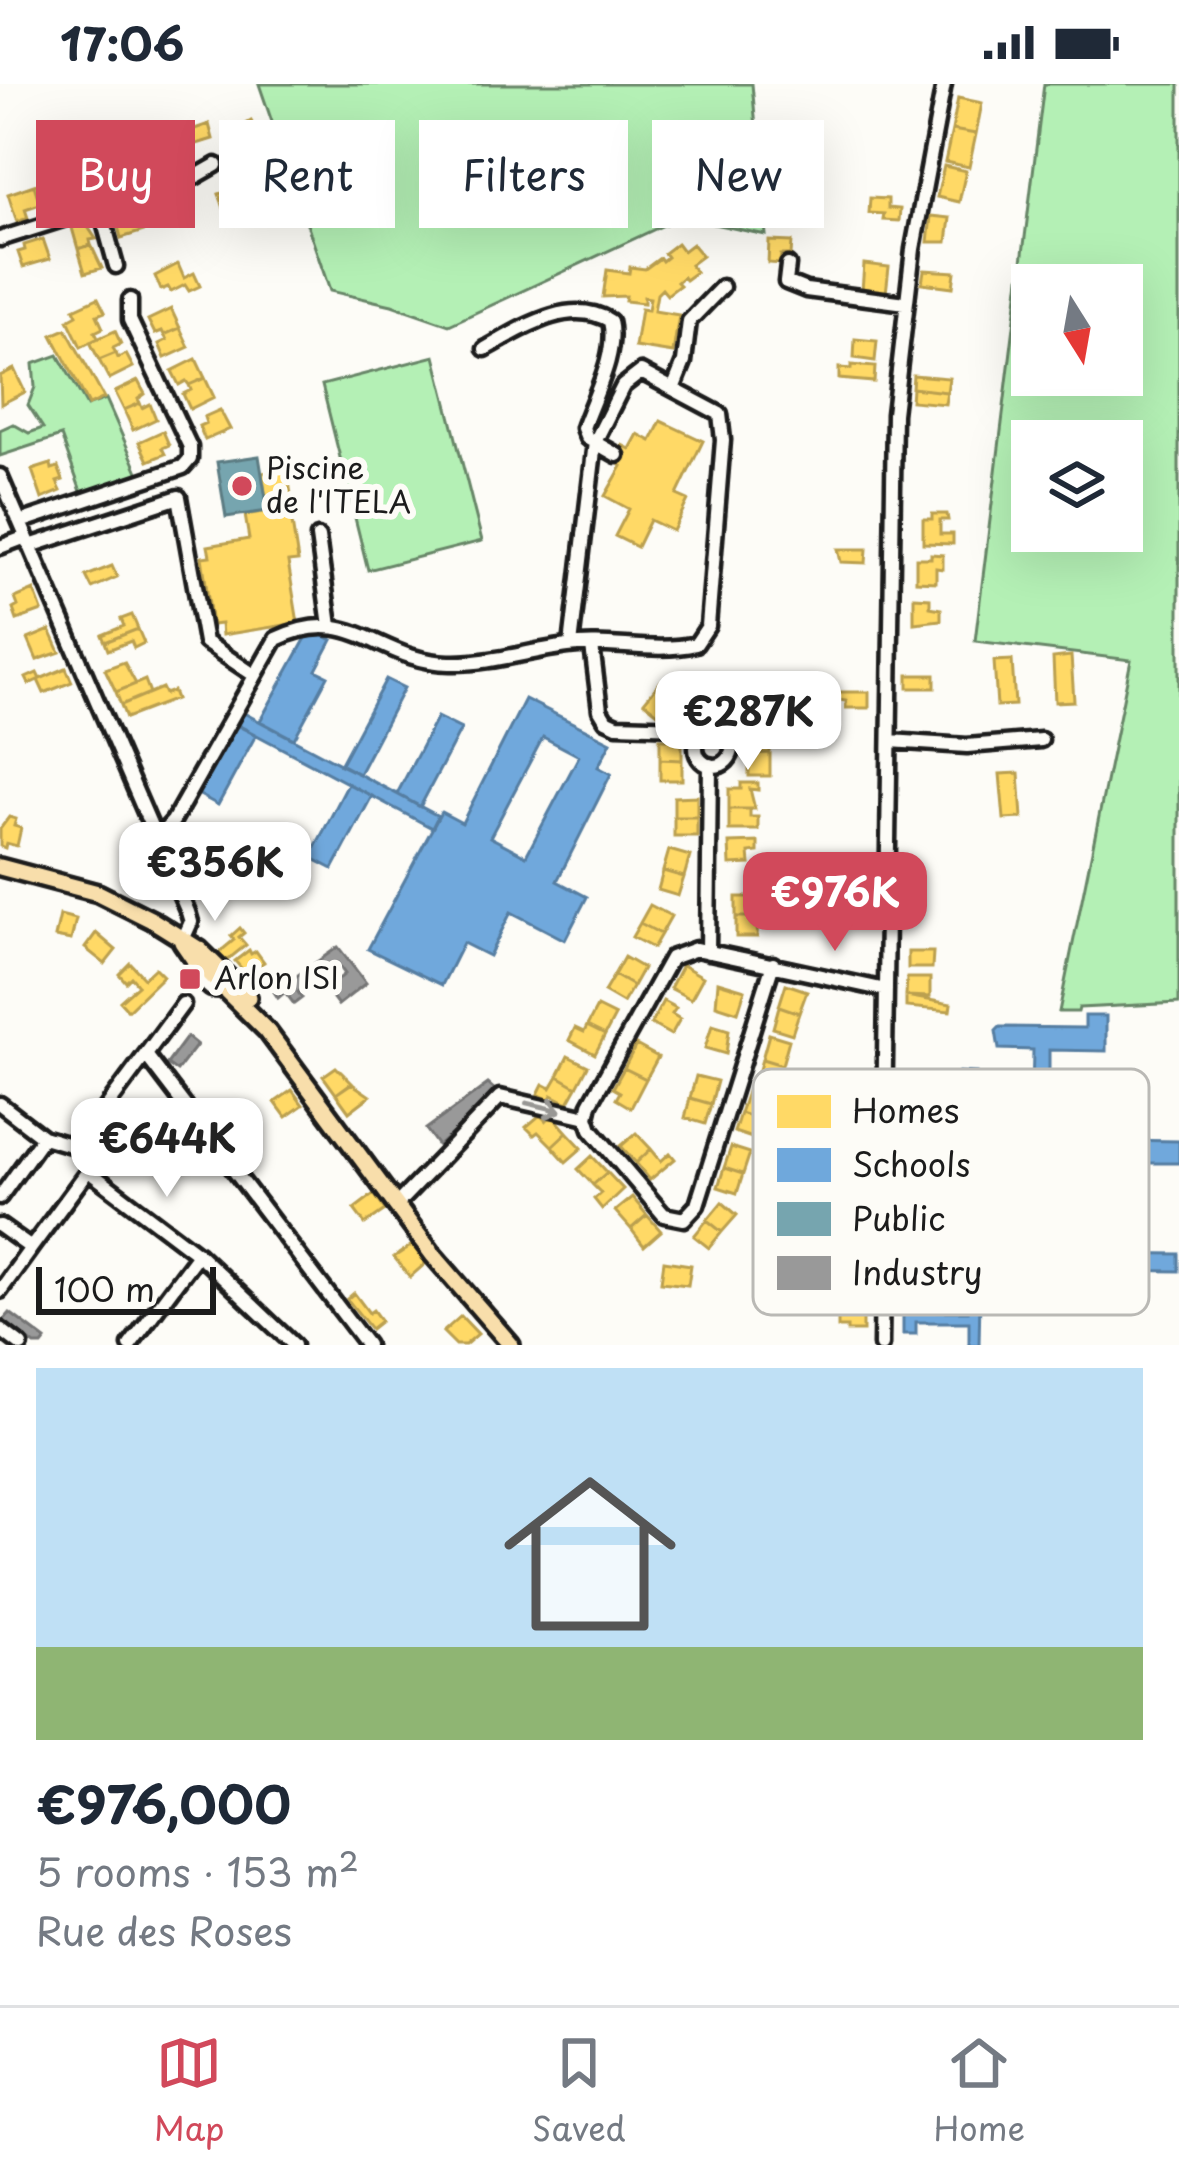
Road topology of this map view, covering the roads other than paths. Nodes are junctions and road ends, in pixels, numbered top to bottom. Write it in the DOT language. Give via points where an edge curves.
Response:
graph roads {
  1 [pos="944,84"];
  2 [pos="216,165"];
  3 [pos="195,178"];
  4 [pos="36,228"];
  5 [pos="106,228"];
  6 [pos="0,239"];
  7 [pos="788,265"];
  8 [pos="116,266"];
  9 [pos="722,287"];
  10 [pos="130,300"];
  11 [pos="906,303"];
  12 [pos="485,349"];
  13 [pos="673,389"];
  14 [pos="595,442"];
  15 [pos="617,455"];
  16 [pos="0,476"];
  17 [pos="20,522"];
  18 [pos="318,537"];
  19 [pos="28,542"];
  20 [pos="0,547"];
  21 [pos="330,626"];
  22 [pos="572,645"];
  23 [pos="592,646"];
  24 [pos="254,675"];
  25 [pos="700,737"];
  26 [pos="1041,740"];
  27 [pos="890,741"];
  28 [pos="710,765"];
  29 [pos="156,840"];
  30 [pos="0,867"];
  31 [pos="177,938"];
  32 [pos="708,952"];
  33 [pos="773,964"];
  34 [pos="886,990"];
  35 [pos="183,1004"];
  36 [pos="267,1030"];
  37 [pos="146,1054"];
  38 [pos="884,1069"];
  39 [pos="0,1104"];
  40 [pos="587,1117"];
  41 [pos="43,1137"];
  42 [pos="77,1147"];
  43 [pos="89,1168"];
  44 [pos="0,1197"];
  45 [pos="395,1206"];
  46 [pos="0,1226"];
  47 [pos="32,1249"];
  48 [pos="198,1254"];
  49 [pos="0,1292"];
  50 [pos="0,1329"];
  51 [pos="293,1344"];
  52 [pos="21,1345"];
  53 [pos="130,1345"];
  54 [pos="367,1345"];
  55 [pos="512,1345"];
  1 -- 11 [label="street"];
  2 -- 3 [label="street"];
  4 -- 6 [label="street"];
  5 -- 8 [label="street"];
  7 -- 11 [label="street" via="786,282 806,290"];
  9 -- 13 [label="street" via="689,321"];
  10 -- 17 [label="street" via="130,320 190,459"];
  11 -- 27 [label="street" via="894,414"];
  12 -- 14 [label="street" via="559,314 610,321 610,351 584,428"];
  13 -- 14 [label="street" via="641,372 623,386"];
  13 -- 23 [label="street" via="720,414 709,626 696,644 676,649"];
  14 -- 15 [label="street"];
  14 -- 22 [label="street"];
  16 -- 17 [label="street"];
  17 -- 19 [label="street"];
  18 -- 21 [label="street"];
  19 -- 20 [label="street"];
  19 -- 24 [label="street" via="179,497 205,642"];
  19 -- 29 [label="street"];
  21 -- 22 [label="street" via="446,664"];
  21 -- 24 [label="street" via="276,639"];
  22 -- 23 [label="street"];
  23 -- 25 [label="street" via="606,720"];
  24 -- 29 [label="street"];
  25 -- 28 [label="street" via="698,754"];
  25 -- 28 [label="street" via="715,730 730,739 727,761"];
  26 -- 27 [label="street"];
  27 -- 34 [label="street"];
  28 -- 32 [label="street"];
  29 -- 31 [label="street" via="190,922"];
  30 -- 31 [label="main road" via="98,893"];
  31 -- 36 [label="main road"];
  31 -- 36 [label="main road" via="236,982"];
  32 -- 33 [label="street"];
  32 -- 40 [label="street" via="679,953 661,971"];
  33 -- 34 [label="street"];
  33 -- 40 [label="street" via="697,1205 684,1219 664,1215"];
  34 -- 38 [label="street"];
  35 -- 37 [label="street"];
  36 -- 45 [label="main road"];
  37 -- 42 [label="street"];
  37 -- 54 [label="street"];
  39 -- 41 [label="street"];
  45 -- 40 [label="street, one-way" via="500,1097"];
  41 -- 42 [label="street"];
  41 -- 44 [label="street"];
  42 -- 43 [label="street"];
  43 -- 47 [label="street"];
  43 -- 48 [label="street"];
  45 -- 55 [label="main road"];
  46 -- 47 [label="street"];
  47 -- 49 [label="street"];
  48 -- 51 [label="street"];
  48 -- 53 [label="street"];
  50 -- 52 [label="street"];
}
